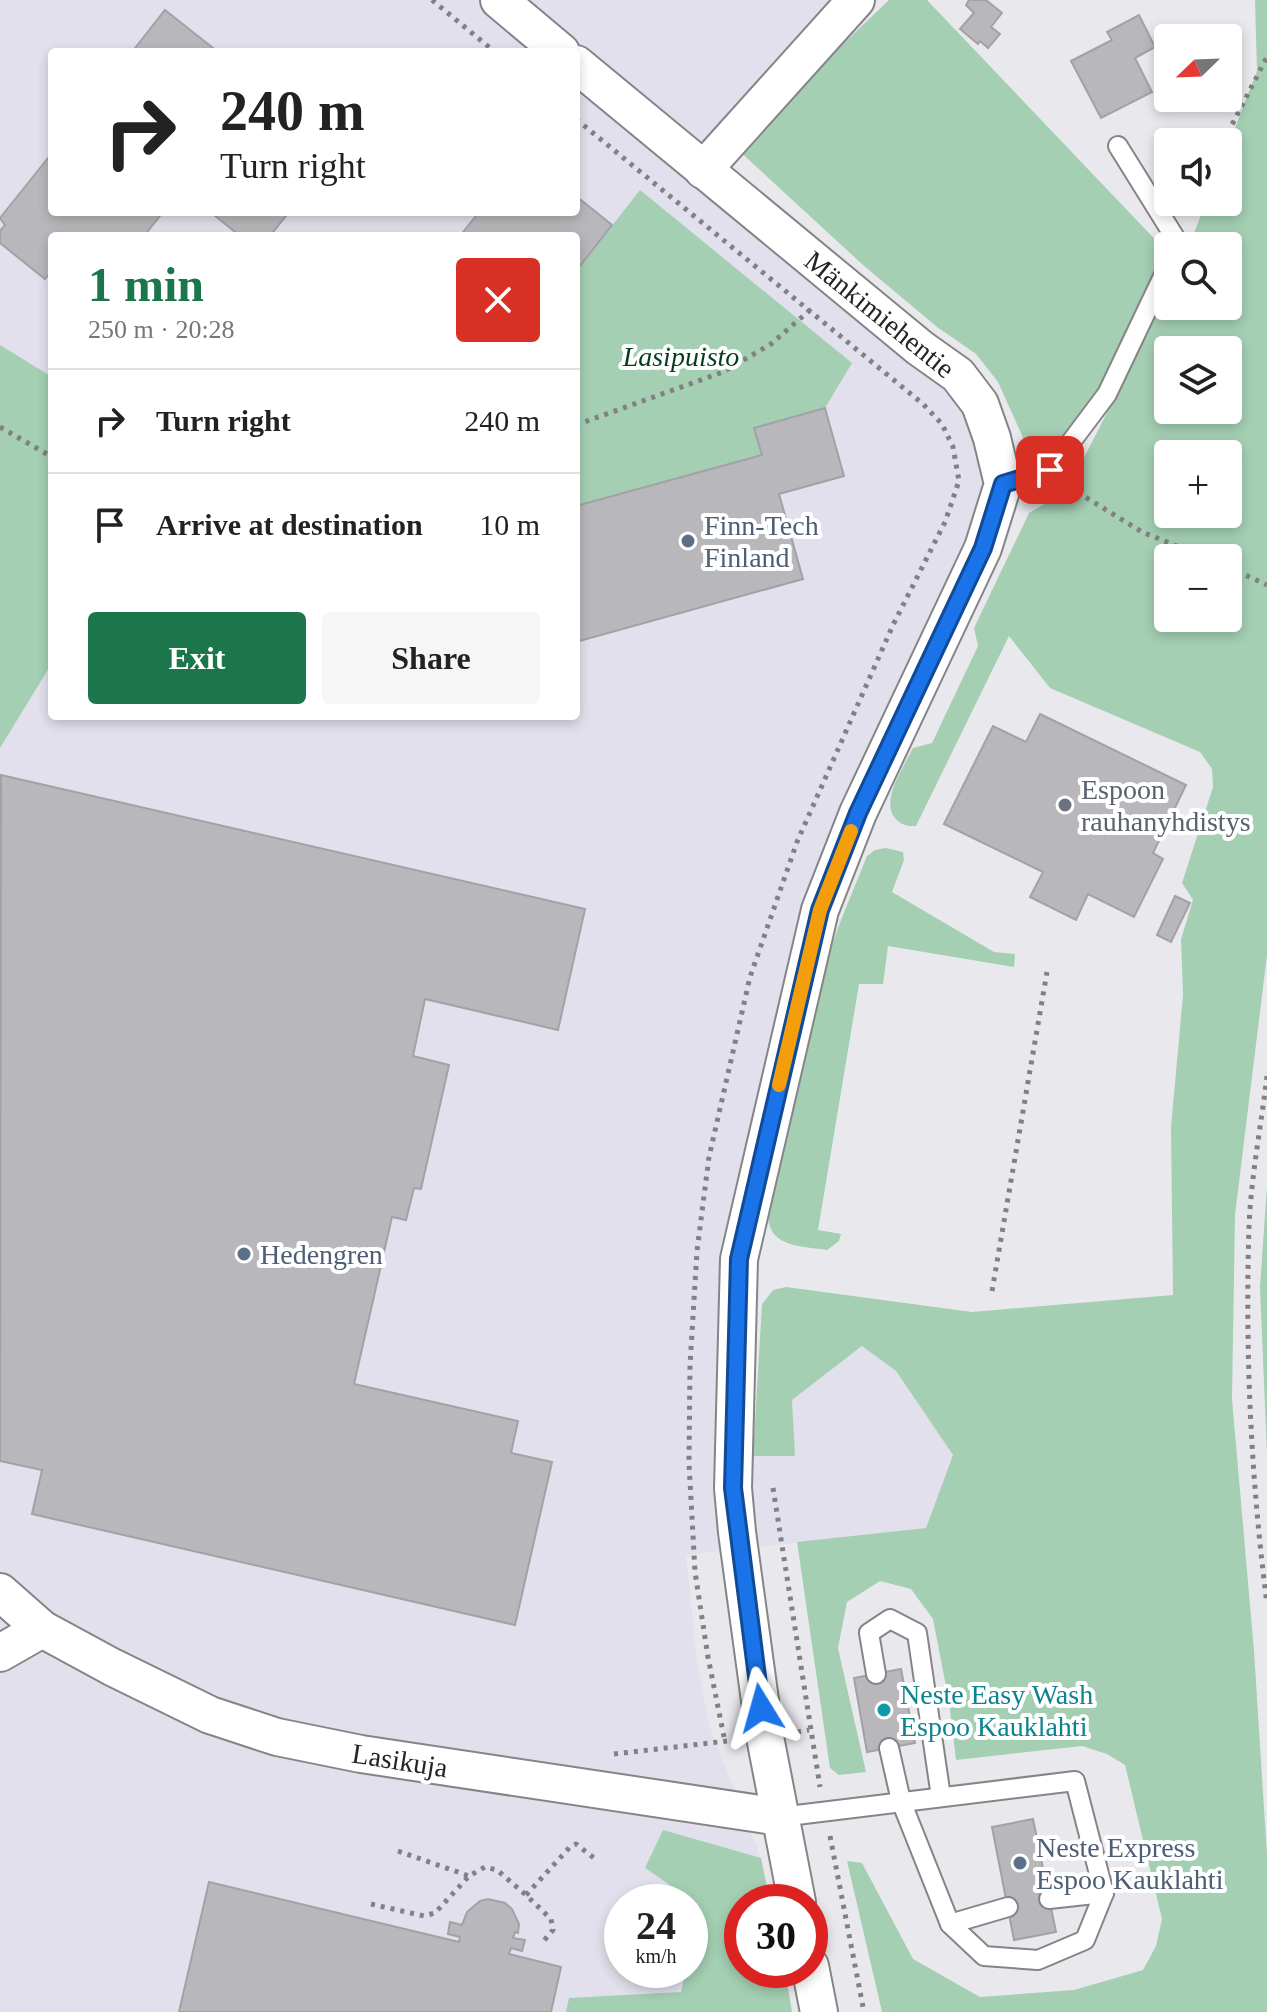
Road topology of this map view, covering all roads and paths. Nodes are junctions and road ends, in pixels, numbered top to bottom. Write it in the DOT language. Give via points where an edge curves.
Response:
graph roads {
  1 [pos="432,0"];
  2 [pos="499,0"];
  3 [pos="856,0"];
  4 [pos="490,48"];
  5 [pos="556,48"];
  6 [pos="1267,57"];
  7 [pos="580,67"];
  8 [pos="580,122"];
  9 [pos="1230,128"];
  10 [pos="1118,146"];
  11 [pos="703,170"];
  12 [pos="1172,232"];
  13 [pos="840,283"];
  14 [pos="1154,300"];
  15 [pos="809,311"];
  16 [pos="580,424"];
  17 [pos="0,427"];
  18 [pos="48,455"];
  19 [pos="1050,470"];
  20 [pos="1003,484"];
  21 [pos="1172,544"];
  22 [pos="1242,573"];
  23 [pos="1267,585"];
  24 [pos="1047,972"];
  25 [pos="1267,1076"];
  26 [pos="992,1291"];
  27 [pos="773,1488"];
  28 [pos="0,1592"];
  29 [pos="1267,1604"];
  30 [pos="42,1629"];
  31 [pos="0,1653"];
  32 [pos="876,1674"];
  33 [pos="889,1748"];
  34 [pos="598,1755"];
  35 [pos="941,1797"];
  36 [pos="901,1801"];
  37 [pos="825,1810"];
  38 [pos="780,1817"];
  39 [pos="398,1851"];
  40 [pos="594,1858"];
  41 [pos="469,1876"];
  42 [pos="793,1884"];
  43 [pos="1104,1893"];
  44 [pos="526,1895"];
  45 [pos="1049,1899"];
  46 [pos="371,1904"];
  47 [pos="1008,1907"];
  48 [pos="950,1924"];
  49 [pos="542,1943"];
  50 [pos="814,1988"];
  51 [pos="819,2012"];
  52 [pos="864,2012"];
  1 -- 4 [label="path"];
  2 -- 5 [label="street"];
  3 -- 11 [label="street"];
  6 -- 9 [label="path"];
  7 -- 11 [label="street, Mänkimiehentie"];
  8 -- 15 [label="path"];
  10 -- 12 [label="lane"];
  11 -- 13 [label="street, Mänkimiehentie"];
  13 -- 15 [label="path"];
  13 -- 20 [label="street, Mänkimiehentie" via="958,375 980,404"];
  14 -- 19 [label="lane" via="1107,394"];
  15 -- 16 [label="path" via="771,344 723,372"];
  15 -- 34 [label="path" via="942,424 959,481 945,522 797,842 750,977 709,1157 696,1265 689,1463 695,1572 725,1742"];
  17 -- 18 [label="path"];
  19 -- 20 [label="lane"];
  19 -- 21 [label="path" via="1071,489"];
  20 -- 38 [label="street" via="983,548 858,813 820,910 739,1259 733,1488"];
  22 -- 23 [label="path"];
  24 -- 26 [label="path"];
  25 -- 29 [label="path" via="1250,1224 1249,1343"];
  27 -- 37 [label="path"];
  28 -- 30 [label="street, Lasikuja"];
  30 -- 31 [label="street"];
  30 -- 38 [label="street, Lasikuja" via="210,1715 277,1737 376,1757"];
  32 -- 35 [label="lane" via="869,1633 890,1619 917,1633"];
  33 -- 36 [label="lane"];
  35 -- 36 [label="lane"];
  35 -- 43 [label="lane" via="1075,1781"];
  36 -- 37 [label="lane"];
  36 -- 48 [label="lane"];
  37 -- 38 [label="lane"];
  37 -- 52 [label="path"];
  38 -- 42 [label="street"];
  39 -- 41 [label="path"];
  40 -- 44 [label="path" via="576,1844 570,1847"];
  41 -- 44 [label="path" via="485,1867 497,1870"];
  41 -- 46 [label="path" via="435,1913 424,1916"];
  43 -- 45 [label="lane"];
  43 -- 48 [label="lane" via="1085,1940 1038,1960 984,1956"];
  44 -- 49 [label="path" via="551,1919 553,1930"];
  47 -- 48 [label="lane"];
  50 -- 51 [label="street"];
}
